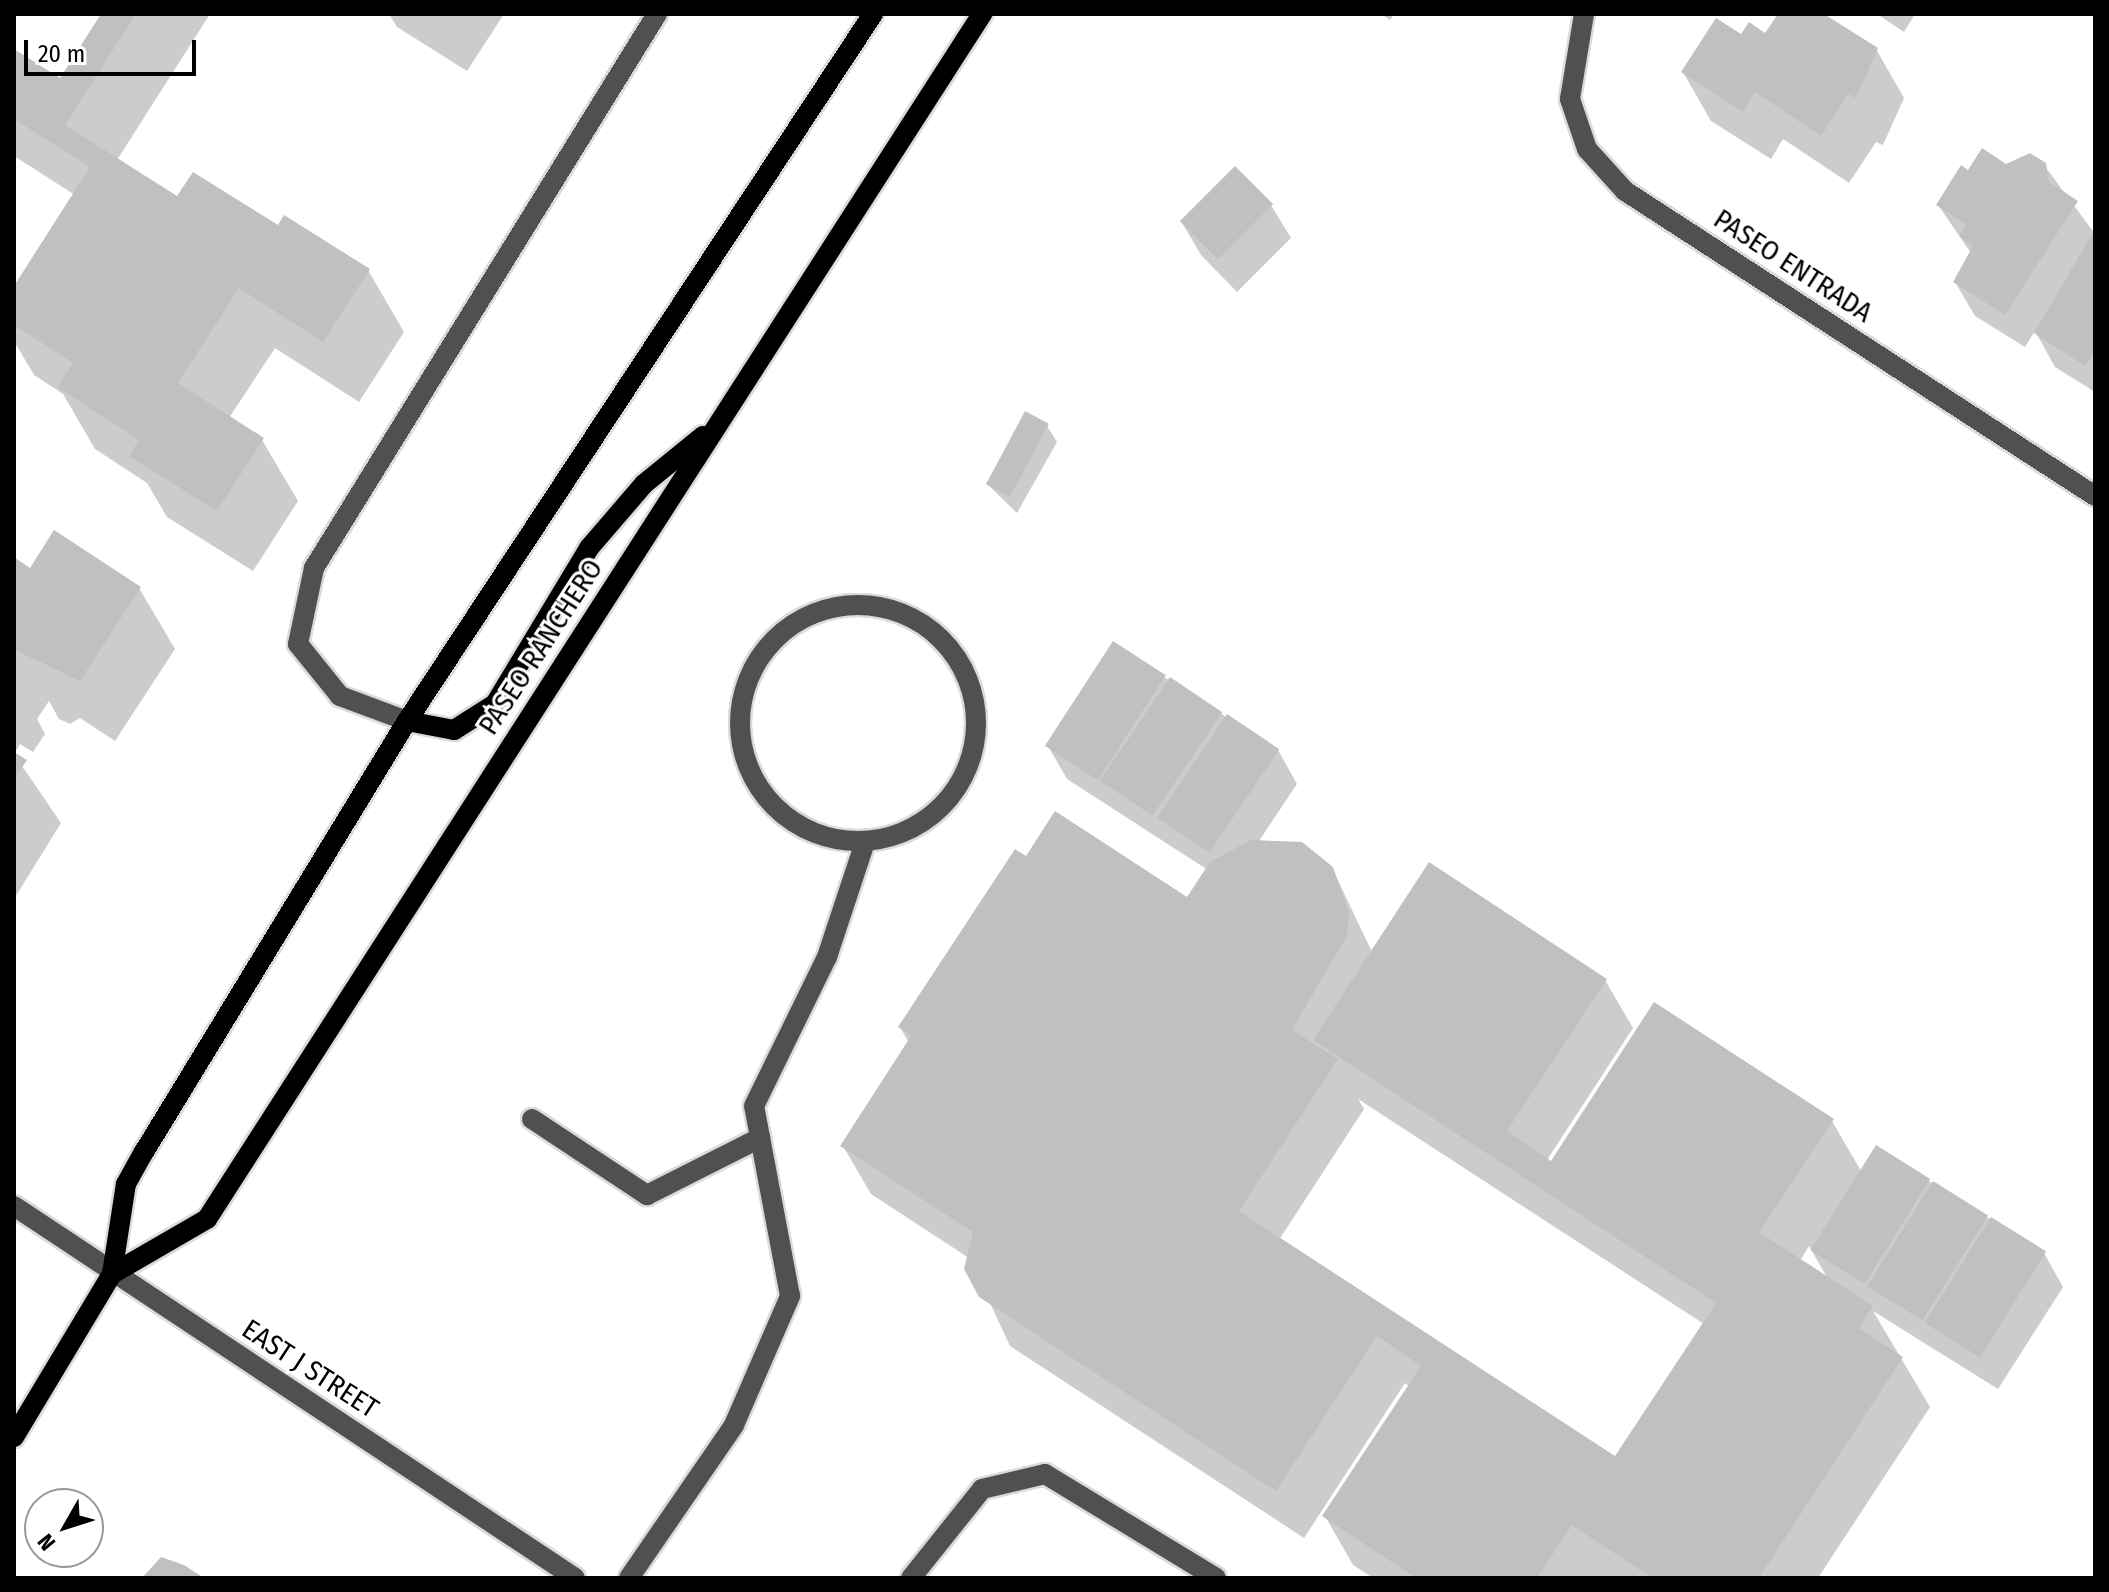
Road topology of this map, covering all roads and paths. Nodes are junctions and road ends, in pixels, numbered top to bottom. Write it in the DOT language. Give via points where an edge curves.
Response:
graph roads {
  1 [pos="657,14"];
  2 [pos="873,14"];
  3 [pos="982,14"];
  4 [pos="1584,14"];
  5 [pos="719,423"];
  6 [pos="2095,496"];
  7 [pos="407,721"];
  8 [pos="865,842"];
  9 [pos="532,1119"];
  10 [pos="760,1138"];
  11 [pos="14,1206"];
  12 [pos="112,1274"];
  13 [pos="14,1437"];
  14 [pos="575,1578"];
  15 [pos="629,1578"];
  16 [pos="911,1578"];
  17 [pos="1216,1578"];
  1 -- 7 [label="street" via="314,568 298,644 340,696"];
  2 -- 7 [label="main road, PASEO RANCHERO"];
  3 -- 5 [label="main road, PASEO RANCHERO"];
  4 -- 6 [label="street, PASEO ENTRADA" via="1570,99 1587,149 1625,191"];
  5 -- 7 [label="main road" via="644,484 589,548 495,704 454,730"];
  5 -- 12 [label="main road, PASEO RANCHERO" via="207,1219"];
  7 -- 12 [label="main road, PASEO RANCHERO" via="126,1184"];
  8 -- 8 [label="street" via="902,834 958,787 973,753 976,716 969,679 921,622 887,607 850,604 810,613 775,636 751,669 743,696 741,750 758,788 787,818 824,837"];
  8 -- 10 [label="street" via="827,957 754,1106"];
  9 -- 10 [label="street" via="647,1195"];
  10 -- 15 [label="street" via="790,1296 734,1425"];
  11 -- 12 [label="street, EAST J STREET"];
  12 -- 13 [label="main road, PASEO RANCHERO"];
  12 -- 14 [label="street, EAST J STREET"];
  16 -- 17 [label="street" via="982,1489 1045,1474"];
}
